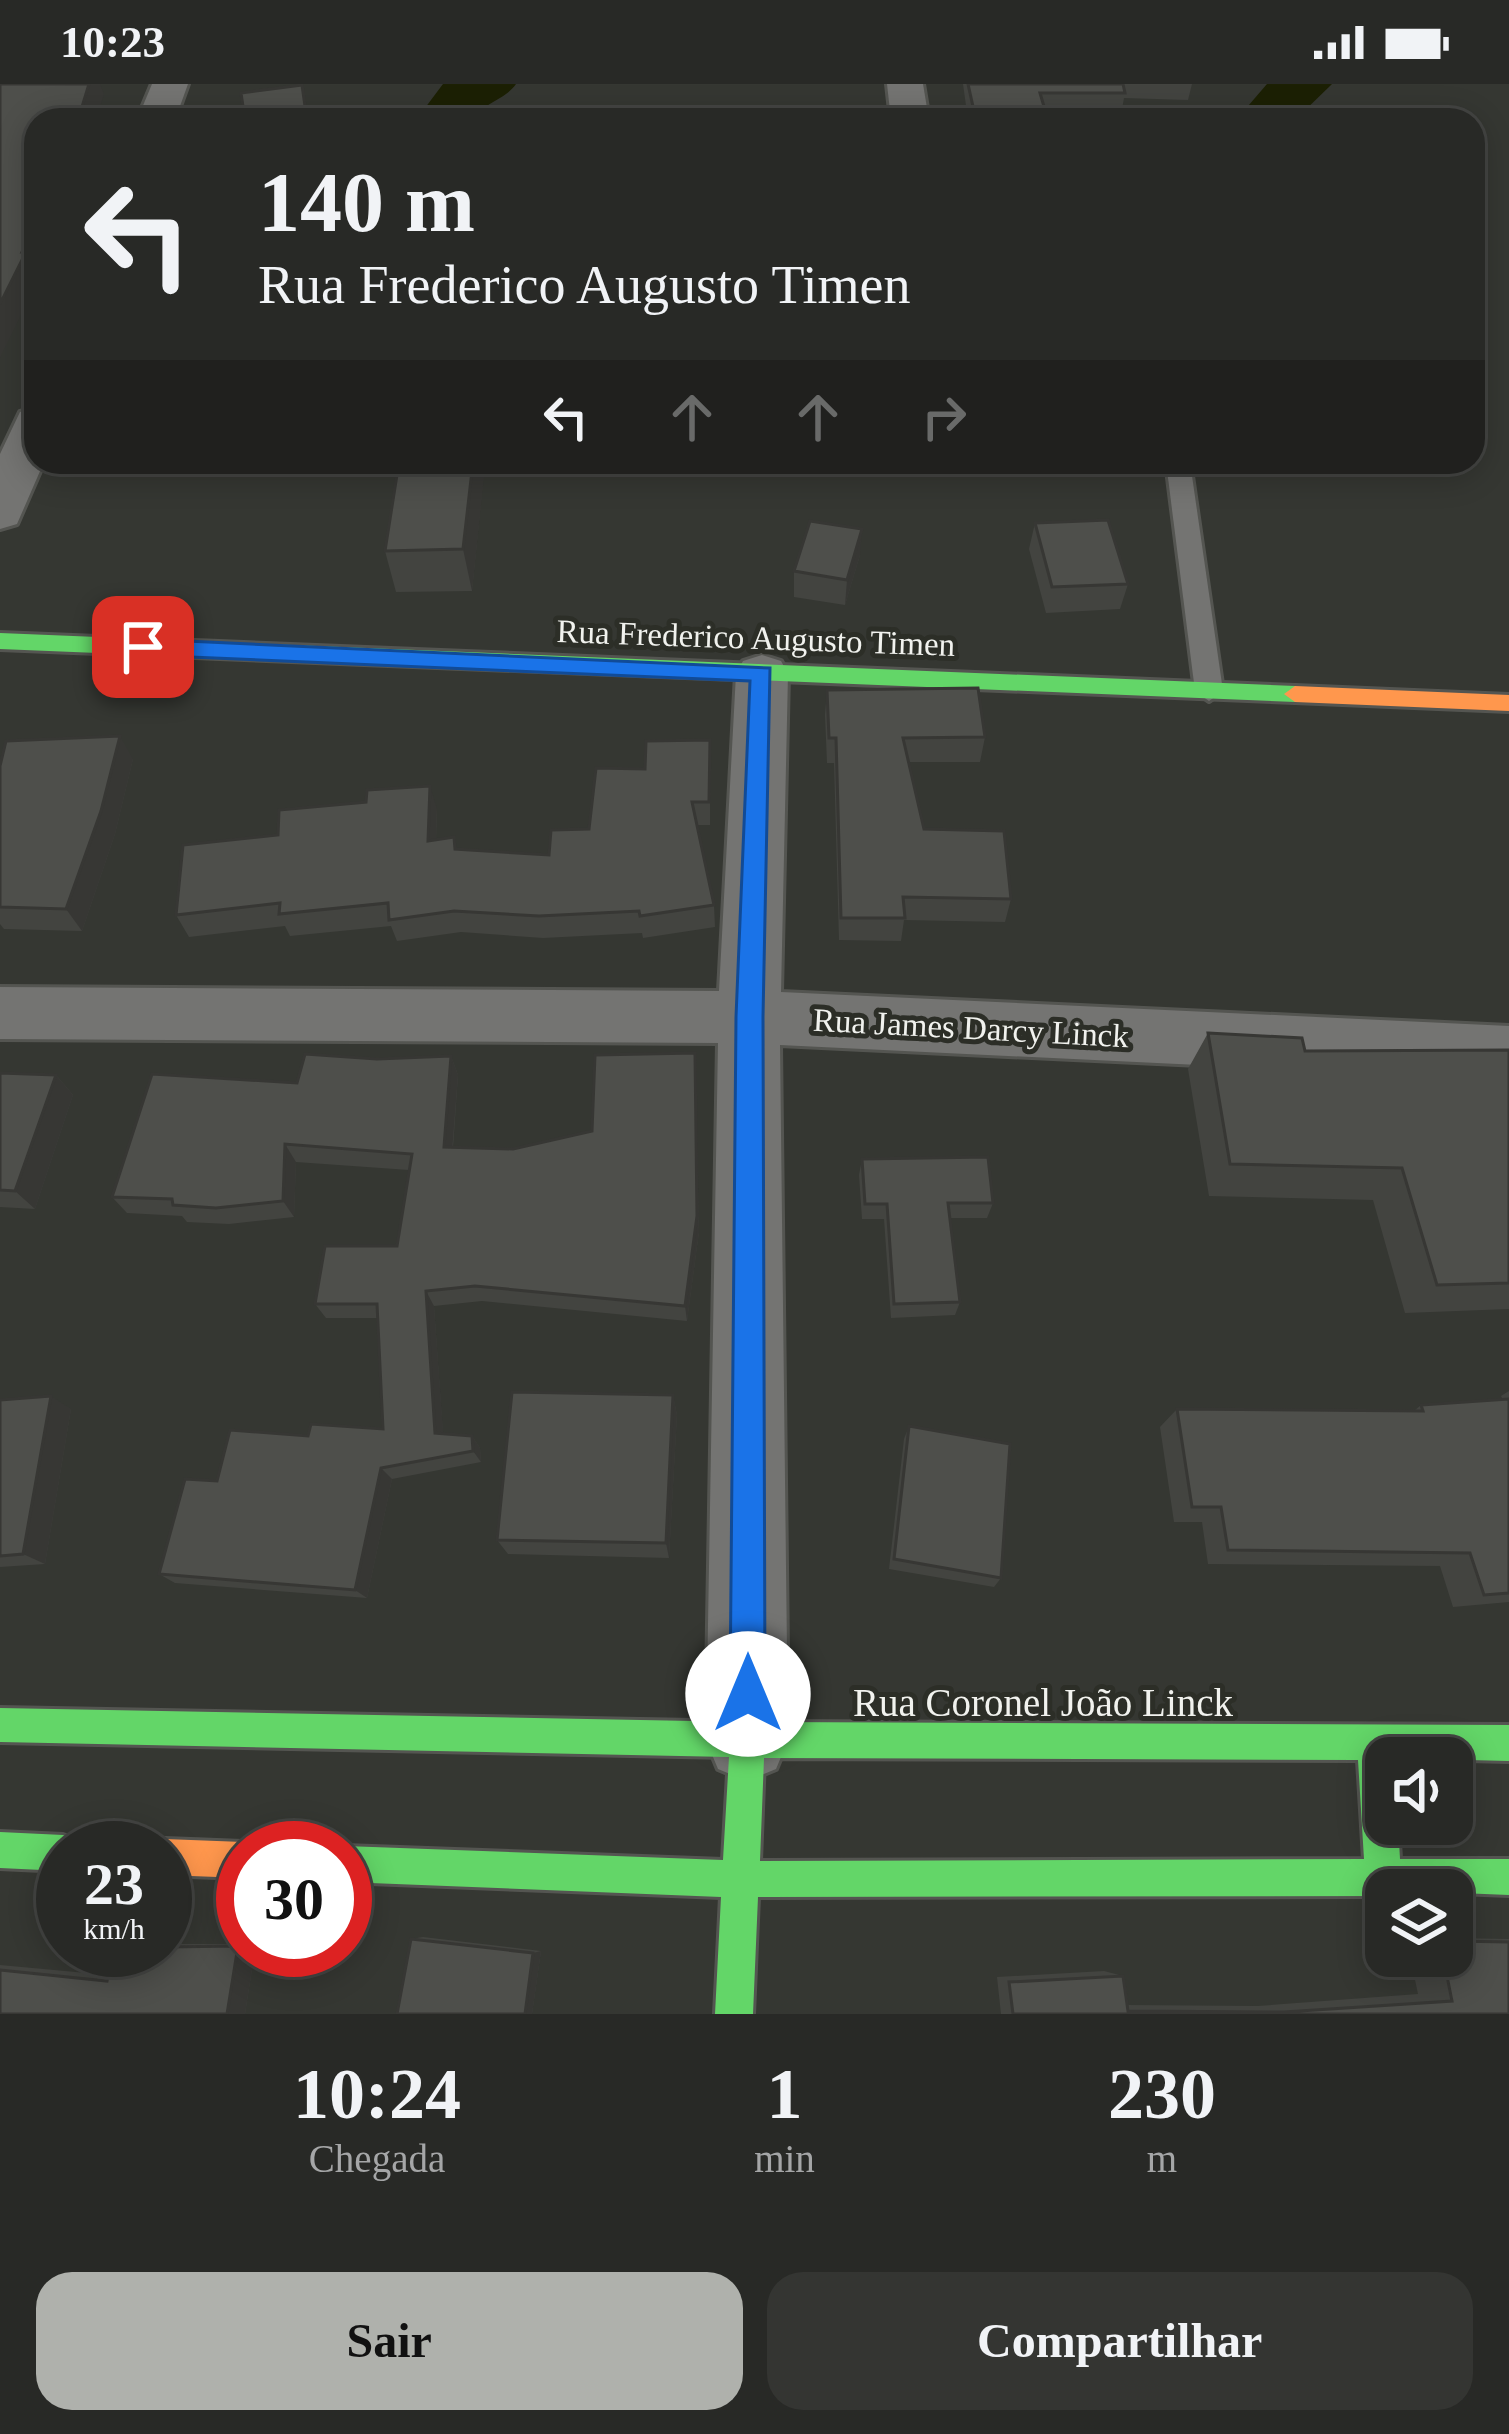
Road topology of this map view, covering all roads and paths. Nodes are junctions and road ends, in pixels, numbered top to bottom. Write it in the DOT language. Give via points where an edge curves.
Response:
graph roads {
  1 [pos="24,452"];
  2 [pos="1180,474"];
  3 [pos="0,513"];
  4 [pos="0,641"];
  5 [pos="762,674"];
  6 [pos="1209,691"];
  7 [pos="1509,703"];
  8 [pos="0,1013"];
  9 [pos="749,1017"];
  10 [pos="1509,1053"];
  11 [pos="0,1725"];
  12 [pos="747,1740"];
  13 [pos="1365,1743"];
  14 [pos="1473,1743"];
  15 [pos="1509,1743"];
  16 [pos="0,1850"];
  17 [pos="36,1851"];
  18 [pos="372,1865"];
  19 [pos="1365,1875"];
  20 [pos="1473,1876"];
  21 [pos="1509,1877"];
  22 [pos="737,1879"];
  23 [pos="734,2014"];
  1 -- 3 [label="street"];
  2 -- 6 [label="lane"];
  4 -- 5 [label="main road, Rua Frederico Augusto Timen"];
  5 -- 6 [label="main road, Rua Frederico Augusto Timen"];
  5 -- 9 [label="street"];
  6 -- 7 [label="main road, Rua Frederico Augusto Timen"];
  8 -- 9 [label="street, Rua James Darcy Linck"];
  9 -- 10 [label="street, Rua James Darcy Linck"];
  9 -- 12 [label="street"];
  11 -- 12 [label="main road, Rua Coronel João Linck"];
  12 -- 13 [label="main road, Rua Coronel João Linck"];
  12 -- 22 [label="main road"];
  14 -- 15 [label="main road, Rua Coronel João Linck"];
  16 -- 17 [label="main road"];
  18 -- 22 [label="main road"];
  19 -- 22 [label="main road"];
  20 -- 21 [label="main road"];
  22 -- 23 [label="main road"];
}
